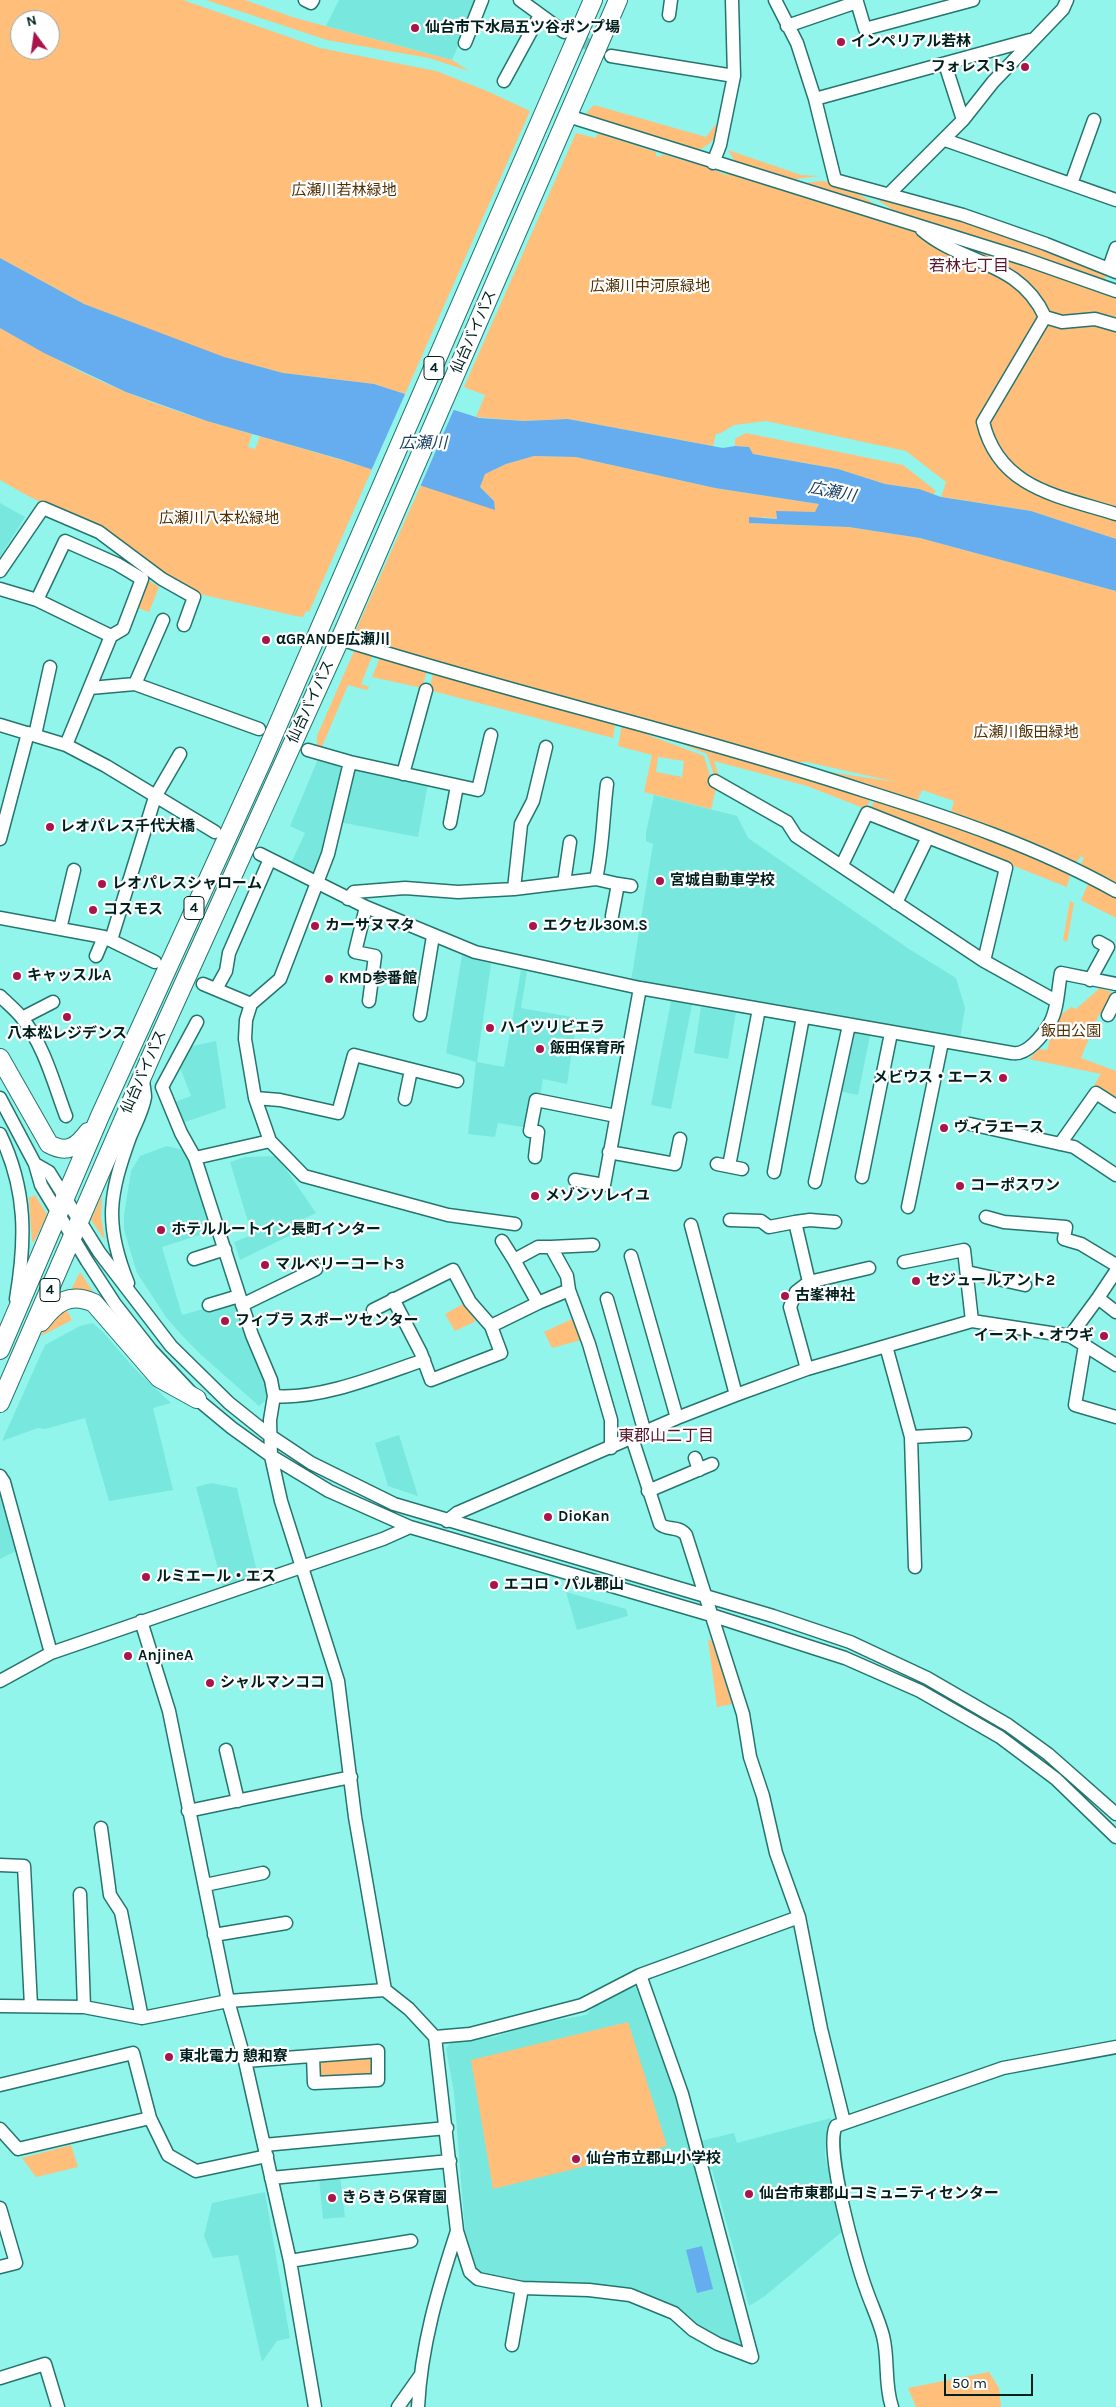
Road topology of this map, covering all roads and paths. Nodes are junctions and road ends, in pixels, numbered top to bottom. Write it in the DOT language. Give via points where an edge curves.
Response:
graph roads {
  1 [pos="305,0"];
  2 [pos="313,0"];
  3 [pos="482,0"];
  4 [pos="520,0"];
  5 [pos="593,0"];
  6 [pos="618,0"];
  7 [pos="671,0"];
  8 [pos="732,0"];
  9 [pos="774,0"];
  10 [pos="970,0"];
  11 [pos="1067,0"];
  12 [pos="835,5"];
  13 [pos="540,14"];
  14 [pos="669,15"];
  15 [pos="787,26"];
  16 [pos="564,32"];
  17 [pos="1031,40"];
  18 [pos="465,43"];
  19 [pos="611,56"];
  20 [pos="945,64"];
  21 [pos="734,76"];
  22 [pos="504,81"];
  23 [pos="816,99"];
  24 [pos="963,120"];
  25 [pos="1094,120"];
  26 [pos="565,121"];
  27 [pos="946,138"];
  28 [pos="713,163"];
  29 [pos="1071,184"];
  30 [pos="890,193"];
  31 [pos="1116,200"];
  32 [pos="917,225"];
  33 [pos="1116,248"];
  34 [pos="1113,270"];
  35 [pos="1116,291"];
  36 [pos="1045,316"];
  37 [pos="1116,325"];
  38 [pos="1116,514"];
  39 [pos="0,571"];
  40 [pos="0,589"];
  41 [pos="37,600"];
  42 [pos="163,620"];
  43 [pos="184,625"];
  44 [pos="343,634"];
  45 [pos="111,636"];
  46 [pos="50,667"];
  47 [pos="135,684"];
  48 [pos="90,688"];
  49 [pos="426,690"];
  50 [pos="0,726"];
  51 [pos="259,730"];
  52 [pos="32,734"];
  53 [pos="491,735"];
  54 [pos="66,745"];
  55 [pos="546,747"];
  56 [pos="308,750"];
  57 [pos="180,754"];
  58 [pos="350,762"];
  59 [pos="403,774"];
  60 [pos="715,781"];
  61 [pos="607,784"];
  62 [pos="457,786"];
  63 [pos="155,797"];
  64 [pos="450,823"];
  65 [pos="215,832"];
  66 [pos="928,837"];
  67 [pos="0,839"];
  68 [pos="570,842"];
  69 [pos="842,865"];
  70 [pos="74,870"];
  71 [pos="596,879"];
  72 [pos="316,882"];
  73 [pos="564,883"];
  74 [pos="618,884"];
  75 [pos="631,886"];
  76 [pos="514,889"];
  77 [pos="1116,892"];
  78 [pos="348,899"];
  79 [pos="896,903"];
  80 [pos="366,907"];
  81 [pos="612,916"];
  82 [pos="0,918"];
  83 [pos="60,929"];
  84 [pos="432,936"];
  85 [pos="108,938"];
  86 [pos="1099,942"];
  87 [pos="96,956"];
  88 [pos="984,960"];
  89 [pos="155,962"];
  90 [pos="1090,980"];
  91 [pos="203,984"];
  92 [pos="1116,984"];
  93 [pos="640,988"];
  94 [pos="216,989"];
  95 [pos="0,996"];
  96 [pos="1116,999"];
  97 [pos="369,1001"];
  98 [pos="1056,1001"];
  99 [pos="53,1002"];
  100 [pos="251,1004"];
  101 [pos="759,1009"];
  102 [pos="420,1015"];
  103 [pos="1108,1015"];
  104 [pos="803,1017"];
  105 [pos="22,1018"];
  106 [pos="197,1022"];
  107 [pos="849,1025"];
  108 [pos="891,1033"];
  109 [pos="942,1042"];
  110 [pos="0,1058"];
  111 [pos="412,1070"];
  112 [pos="142,1076"];
  113 [pos="457,1081"];
  114 [pos="0,1098"];
  115 [pos="255,1098"];
  116 [pos="404,1099"];
  117 [pos="1116,1106"];
  118 [pos="66,1116"];
  119 [pos="100,1116"];
  120 [pos="616,1116"];
  121 [pos="970,1124"];
  122 [pos="0,1134"];
  123 [pos="680,1138"];
  124 [pos="270,1141"];
  125 [pos="1060,1144"];
  126 [pos="610,1152"];
  127 [pos="535,1157"];
  128 [pos="195,1158"];
  129 [pos="729,1166"];
  130 [pos="774,1172"];
  131 [pos="1116,1175"];
  132 [pos="862,1177"];
  133 [pos="575,1180"];
  134 [pos="815,1182"];
  135 [pos="62,1206"];
  136 [pos="908,1207"];
  137 [pos="986,1217"];
  138 [pos="79,1220"];
  139 [pos="730,1220"];
  140 [pos="795,1222"];
  141 [pos="835,1222"];
  142 [pos="515,1224"];
  143 [pos="691,1225"];
  144 [pos="72,1237"];
  145 [pos="502,1241"];
  146 [pos="593,1245"];
  147 [pos="550,1247"];
  148 [pos="224,1249"];
  149 [pos="631,1256"];
  150 [pos="194,1259"];
  151 [pos="514,1260"];
  152 [pos="904,1262"];
  153 [pos="1116,1265"];
  154 [pos="869,1268"];
  155 [pos="316,1269"];
  156 [pos="1116,1271"];
  157 [pos="967,1272"];
  158 [pos="810,1282"];
  159 [pos="1025,1285"];
  160 [pos="570,1290"];
  161 [pos="1098,1298"];
  162 [pos="393,1299"];
  163 [pos="607,1299"];
  164 [pos="241,1300"];
  165 [pos="135,1301"];
  166 [pos="538,1303"];
  167 [pos="210,1305"];
  168 [pos="373,1310"];
  169 [pos="1116,1312"];
  170 [pos="13,1319"];
  171 [pos="972,1321"];
  172 [pos="491,1326"];
  173 [pos="1070,1336"];
  174 [pos="27,1342"];
  175 [pos="1084,1345"];
  176 [pos="886,1346"];
  177 [pos="0,1350"];
  178 [pos="424,1360"];
  179 [pos="1116,1365"];
  180 [pos="807,1369"];
  181 [pos="274,1396"];
  182 [pos="736,1396"];
  183 [pos="197,1399"];
  184 [pos="0,1404"];
  185 [pos="1116,1417"];
  186 [pos="677,1418"];
  187 [pos="645,1433"];
  188 [pos="965,1434"];
  189 [pos="269,1436"];
  190 [pos="911,1437"];
  191 [pos="632,1438"];
  192 [pos="611,1448"];
  193 [pos="271,1456"];
  194 [pos="712,1464"];
  195 [pos="0,1476"];
  196 [pos="648,1491"];
  197 [pos="447,1520"];
  198 [pos="410,1527"];
  199 [pos="302,1566"];
  200 [pos="915,1567"];
  201 [pos="705,1596"];
  202 [pos="711,1615"];
  203 [pos="141,1621"];
  204 [pos="51,1653"];
  205 [pos="0,1681"];
  206 [pos="226,1750"];
  207 [pos="351,1778"];
  208 [pos="238,1800"];
  209 [pos="188,1811"];
  210 [pos="1116,1814"];
  211 [pos="101,1828"];
  212 [pos="1116,1837"];
  213 [pos="0,1865"];
  214 [pos="263,1873"];
  215 [pos="204,1885"];
  216 [pos="80,1894"];
  217 [pos="799,1917"];
  218 [pos="286,1923"];
  219 [pos="214,1934"];
  220 [pos="640,1976"];
  221 [pos="384,1990"];
  222 [pos="228,2001"];
  223 [pos="0,2006"];
  224 [pos="31,2006"];
  225 [pos="84,2007"];
  226 [pos="142,2018"];
  227 [pos="435,2037"];
  228 [pos="1116,2046"];
  229 [pos="313,2056"];
  230 [pos="245,2061"];
  231 [pos="0,2085"];
  232 [pos="150,2118"];
  233 [pos="844,2122"];
  234 [pos="447,2128"];
  235 [pos="0,2129"];
  236 [pos="266,2150"];
  237 [pos="450,2161"];
  238 [pos="271,2178"];
  239 [pos="0,2208"];
  240 [pos="457,2231"];
  241 [pos="411,2241"];
  242 [pos="290,2261"];
  243 [pos="0,2267"];
  244 [pos="522,2288"];
  245 [pos="512,2345"];
  246 [pos="420,2376"];
  247 [pos="0,2378"];
  248 [pos="58,2407"];
  249 [pos="316,2407"];
  250 [pos="398,2407"];
  251 [pos="418,2407"];
  252 [pos="892,2407"];
  1 -- 2 [label="street" via="311,3"];
  3 -- 18 [label="street"];
  4 -- 13 [label="street"];
  5 -- 119 [label="highway, 仙台バイパス / 4" via="263,759"];
  6 -- 26 [label="highway, 仙台バイパス / 4"];
  7 -- 14 [label="street"];
  8 -- 21 [label="street"];
  9 -- 15 [label="street"];
  10 -- 12 [label="street" via="865,29 858,2"];
  11 -- 17 [label="street" via="1063,9"];
  12 -- 15 [label="street"];
  13 -- 16 [label="street"];
  13 -- 22 [label="street"];
  15 -- 23 [label="street" via="797,43"];
  17 -- 20 [label="street"];
  17 -- 24 [label="street"];
  19 -- 21 [label="street"];
  20 -- 23 [label="street"];
  20 -- 24 [label="street"];
  21 -- 28 [label="street" via="720,145"];
  23 -- 30 [label="street" via="835,180"];
  24 -- 27 [label="street"];
  25 -- 29 [label="street"];
  26 -- 28 [label="street"];
  26 -- 44 [label="highway, 仙台バイパス / 4"];
  27 -- 29 [label="street"];
  27 -- 30 [label="street"];
  28 -- 32 [label="street"];
  29 -- 31 [label="street"];
  30 -- 34 [label="street" via="994,225"];
  32 -- 35 [label="street"];
  32 -- 36 [label="street" via="936,242 1008,274 1031,293"];
  33 -- 34 [label="street"];
  36 -- 37 [label="street" via="1062,322 1095,319"];
  36 -- 38 [label="street" via="983,422 986,433 1008,468 1023,482"];
  39 -- 43 [label="street" via="43,508 99,532 162,579 194,597"];
  40 -- 41 [label="street"];
  41 -- 45 [label="street"];
  41 -- 45 [label="street" via="65,541 117,564 142,579 123,629"];
  42 -- 47 [label="street"];
  44 -- 77 [label="street" via="534,697 749,754 879,795 1047,856"];
  44 -- 112 [label="highway, 仙台バイパス / 4"];
  45 -- 48 [label="street"];
  46 -- 52 [label="street"];
  47 -- 48 [label="street"];
  47 -- 51 [label="street"];
  48 -- 54 [label="street"];
  49 -- 59 [label="street"];
  50 -- 52 [label="street"];
  52 -- 54 [label="street"];
  52 -- 67 [label="street"];
  53 -- 62 [label="street" via="478,790"];
  54 -- 63 [label="street"];
  55 -- 76 [label="street" via="533,802 521,824"];
  56 -- 58 [label="street"];
  57 -- 63 [label="street"];
  58 -- 59 [label="street"];
  58 -- 72 [label="street" via="328,854"];
  59 -- 62 [label="street"];
  60 -- 69 [label="street" via="787,822 796,836"];
  61 -- 71 [label="street" via="602,853"];
  62 -- 64 [label="street"];
  63 -- 65 [label="street"];
  63 -- 85 [label="street"];
  66 -- 69 [label="street" via="867,813"];
  66 -- 79 [label="street"];
  66 -- 88 [label="street" via="1006,868"];
  68 -- 73 [label="street"];
  69 -- 79 [label="street"];
  70 -- 83 [label="street"];
  71 -- 73 [label="street"];
  71 -- 74 [label="street"];
  72 -- 78 [label="street"];
  72 -- 94 [label="street" via="265,856 226,970"];
  72 -- 100 [label="street" via="280,980"];
  73 -- 76 [label="street"];
  74 -- 75 [label="street"];
  74 -- 81 [label="street"];
  76 -- 78 [label="street" via="458,892 405,888 354,892"];
  78 -- 80 [label="street"];
  79 -- 88 [label="street"];
  80 -- 84 [label="street"];
  80 -- 97 [label="street" via="356,952 375,956"];
  82 -- 83 [label="street"];
  83 -- 85 [label="street"];
  84 -- 93 [label="street" via="513,962"];
  84 -- 102 [label="street"];
  85 -- 87 [label="street"];
  85 -- 89 [label="street"];
  86 -- 90 [label="street" via="1108,947"];
  88 -- 98 [label="street"];
  90 -- 92 [label="street"];
  90 -- 98 [label="street" via="1061,973"];
  91 -- 94 [label="street"];
  93 -- 101 [label="street"];
  93 -- 120 [label="street"];
  94 -- 100 [label="street"];
  95 -- 105 [label="street"];
  96 -- 103 [label="street"];
  98 -- 109 [label="street" via="1050,1022 1021,1054"];
  99 -- 105 [label="street"];
  100 -- 115 [label="street" via="245,1039"];
  101 -- 104 [label="street"];
  101 -- 129 [label="street"];
  104 -- 107 [label="street"];
  104 -- 130 [label="street"];
  105 -- 118 [label="street" via="40,1047"];
  106 -- 128 [label="street" via="162,1087"];
  107 -- 108 [label="street"];
  107 -- 134 [label="street"];
  108 -- 109 [label="street"];
  108 -- 132 [label="street"];
  109 -- 136 [label="street"];
  110 -- 119 [label="highway" via="49,1144 74,1148"];
  111 -- 113 [label="street"];
  111 -- 115 [label="street" via="354,1055 338,1113"];
  111 -- 116 [label="street"];
  112 -- 138 [label="highway, 仙台バイパス / 4"];
  112 -- 165 [label="street" via="145,1097 118,1169 111,1212 114,1243"];
  114 -- 135 [label="street" via="36,1164 49,1172"];
  115 -- 124 [label="street"];
  117 -- 125 [label="street" via="1096,1093"];
  119 -- 135 [label="highway, 仙台バイパス / 4"];
  120 -- 126 [label="street"];
  120 -- 127 [label="street" via="536,1100 530,1131 538,1132"];
  121 -- 125 [label="street"];
  122 -- 170 [label="street" via="15,1170 22,1209 24,1242"];
  123 -- 126 [label="street" via="675,1164"];
  124 -- 128 [label="street"];
  124 -- 142 [label="street" via="304,1176 448,1215"];
  125 -- 131 [label="street" via="1074,1147"];
  126 -- 133 [label="street" via="608,1185"];
  128 -- 148 [label="street"];
  135 -- 138 [label="street"];
  135 -- 144 [label="street"];
  135 -- 170 [label="highway, 仙台バイパス / 4"];
  137 -- 153 [label="street" via="1004,1222 1066,1227 1064,1239 1081,1244"];
  138 -- 144 [label="highway, 仙台バイパス / 4"];
  138 -- 165 [label="street"];
  139 -- 140 [label="street" via="760,1221 769,1227"];
  140 -- 141 [label="street"];
  140 -- 158 [label="street"];
  143 -- 182 [label="street"];
  144 -- 174 [label="highway, 仙台バイパス / 4"];
  144 -- 183 [label="street" via="151,1350"];
  145 -- 151 [label="street"];
  146 -- 147 [label="street"];
  147 -- 151 [label="street" via="538,1248"];
  147 -- 160 [label="street" via="567,1276"];
  148 -- 150 [label="street"];
  148 -- 164 [label="street"];
  149 -- 186 [label="street"];
  151 -- 166 [label="street"];
  152 -- 157 [label="street" via="964,1250"];
  154 -- 158 [label="street"];
  155 -- 164 [label="street"];
  156 -- 161 [label="street"];
  157 -- 159 [label="street"];
  157 -- 171 [label="street"];
  158 -- 180 [label="street" via="796,1292 790,1307"];
  160 -- 166 [label="street"];
  160 -- 192 [label="street" via="611,1420"];
  161 -- 169 [label="street"];
  161 -- 173 [label="street"];
  162 -- 168 [label="street"];
  162 -- 172 [label="street" via="453,1270 470,1302"];
  162 -- 178 [label="street"];
  163 -- 187 [label="street"];
  164 -- 167 [label="street"];
  164 -- 181 [label="street" via="266,1364"];
  165 -- 189 [label="street" via="209,1386"];
  166 -- 172 [label="street"];
  170 -- 177 [label="highway, 仙台バイパス / 4"];
  171 -- 173 [label="street"];
  171 -- 176 [label="street"];
  172 -- 178 [label="street" via="501,1353 431,1380"];
  173 -- 175 [label="street"];
  174 -- 183 [label="highway" via="59,1302 74,1298 87,1300 105,1313 159,1378"];
  174 -- 184 [label="highway, 仙台バイパス / 4"];
  175 -- 179 [label="street"];
  175 -- 185 [label="street" via="1075,1405"];
  176 -- 180 [label="street"];
  176 -- 190 [label="street"];
  178 -- 181 [label="street" via="324,1390"];
  180 -- 182 [label="street"];
  181 -- 189 [label="street"];
  182 -- 186 [label="street"];
  183 -- 193 [label="street"];
  186 -- 187 [label="street"];
  187 -- 191 [label="street"];
  188 -- 190 [label="street"];
  189 -- 193 [label="street"];
  189 -- 197 [label="street" via="326,1472 357,1487 394,1504"];
  190 -- 200 [label="street"];
  191 -- 192 [label="street"];
  191 -- 196 [label="street"];
  192 -- 197 [label="street"];
  193 -- 198 [label="street" via="328,1491"];
  193 -- 199 [label="street" via="281,1501"];
  194 -- 196 [label="street" via="697,1464"];
  195 -- 204 [label="street"];
  196 -- 201 [label="street" via="660,1524 684,1532"];
  197 -- 201 [label="street"];
  198 -- 199 [label="street" via="382,1540"];
  198 -- 202 [label="street"];
  199 -- 203 [label="street"];
  199 -- 207 [label="street" via="338,1681"];
  201 -- 202 [label="street"];
  201 -- 210 [label="street" via="850,1642 927,1678 1008,1725 1048,1754"];
  202 -- 212 [label="street" via="846,1658 920,1691 1000,1737 1056,1780"];
  202 -- 217 [label="street" via="743,1714 750,1757 776,1853"];
  203 -- 204 [label="street"];
  203 -- 209 [label="street" via="169,1711"];
  204 -- 205 [label="street"];
  206 -- 208 [label="street"];
  207 -- 208 [label="street"];
  207 -- 221 [label="street"];
  208 -- 209 [label="street"];
  209 -- 215 [label="street"];
  211 -- 226 [label="street" via="110,1895 120,1912"];
  213 -- 224 [label="street" via="24,1866"];
  214 -- 215 [label="street"];
  215 -- 219 [label="street"];
  216 -- 225 [label="street"];
  217 -- 220 [label="street"];
  217 -- 233 [label="street" via="821,2029"];
  218 -- 219 [label="street"];
  219 -- 222 [label="street"];
  220 -- 227 [label="street" via="582,2005 470,2034"];
  220 -- 244 [label="street" via="682,2094 752,2357 693,2330 674,2313 630,2295"];
  221 -- 222 [label="street"];
  221 -- 227 [label="street" via="409,2009"];
  222 -- 226 [label="street"];
  222 -- 230 [label="street"];
  223 -- 224 [label="street"];
  224 -- 225 [label="street"];
  225 -- 226 [label="street"];
  227 -- 234 [label="street"];
  228 -- 233 [label="street" via="1003,2068"];
  229 -- 229 [label="street" via="378,2051 378,2080 314,2083"];
  229 -- 230 [label="street"];
  230 -- 236 [label="street"];
  231 -- 232 [label="street" via="133,2053"];
  232 -- 235 [label="street" via="18,2149"];
  232 -- 236 [label="street" via="168,2155 196,2171"];
  233 -- 252 [label="street" via="834,2130 834,2166 865,2287 883,2337 887,2393"];
  234 -- 236 [label="street"];
  234 -- 237 [label="street"];
  236 -- 238 [label="street"];
  237 -- 238 [label="street"];
  237 -- 240 [label="street"];
  238 -- 242 [label="street"];
  239 -- 243 [label="street" via="16,2263"];
  240 -- 244 [label="street" via="470,2272 478,2279"];
  240 -- 246 [label="street" via="430,2318"];
  241 -- 242 [label="street"];
  242 -- 249 [label="street"];
  244 -- 245 [label="street"];
  246 -- 250 [label="street"];
  246 -- 251 [label="street"];
  247 -- 248 [label="street" via="45,2364"];
}
